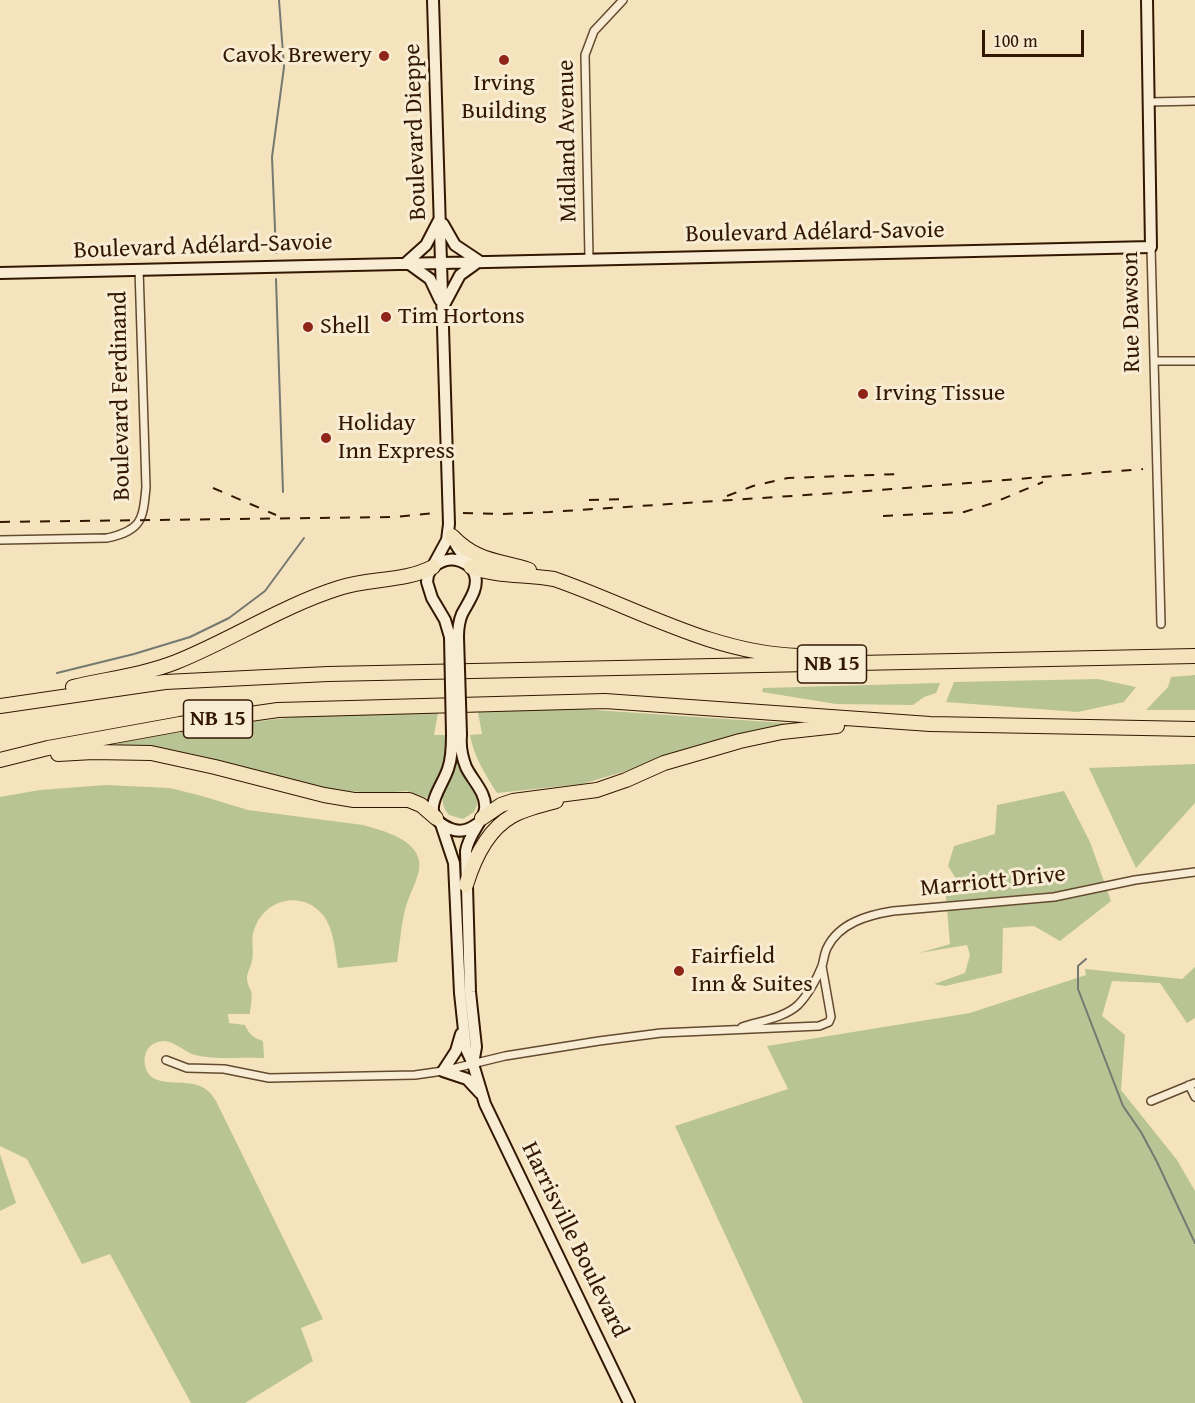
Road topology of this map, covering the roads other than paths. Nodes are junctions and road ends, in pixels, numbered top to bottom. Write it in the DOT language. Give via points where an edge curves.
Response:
graph roads {
  1 [pos="433,0"];
  2 [pos="623,0"];
  3 [pos="1147,0"];
  4 [pos="1195,101"];
  5 [pos="1150,102"];
  6 [pos="440,217"];
  7 [pos="1151,247"];
  8 [pos="589,258"];
  9 [pos="480,261"];
  10 [pos="407,262"];
  11 [pos="442,266"];
  12 [pos="139,269"];
  13 [pos="0,273"];
  14 [pos="443,308"];
  15 [pos="1195,361"];
  16 [pos="1154,362"];
  17 [pos="451,530"];
  18 [pos="0,540"];
  19 [pos="433,567"];
  20 [pos="471,567"];
  21 [pos="554,579"];
  22 [pos="1161,624"];
  23 [pos="454,637"];
  24 [pos="1195,656"];
  25 [pos="947,661"];
  26 [pos="0,706"];
  27 [pos="930,724"];
  28 [pos="1195,729"];
  29 [pos="457,735"];
  30 [pos="0,760"];
  31 [pos="0,766"];
  32 [pos="578,794"];
  33 [pos="438,821"];
  34 [pos="480,821"];
  35 [pos="1193,872"];
  36 [pos="466,885"];
  37 [pos="822,966"];
  38 [pos="462,1025"];
  39 [pos="734,1030"];
  40 [pos="166,1060"];
  41 [pos="473,1064"];
  42 [pos="443,1071"];
  43 [pos="1192,1084"];
  44 [pos="483,1095"];
  45 [pos="1195,1097"];
  46 [pos="1151,1101"];
  47 [pos="629,1403"];
  1 -- 6 [label="main road, Boulevard Dieppe"];
  2 -- 8 [label="street, Midland Avenue" via="594,31 585,54"];
  3 -- 5 [label="main road, Rue Dawson"];
  4 -- 5 [label="street"];
  5 -- 7 [label="main road, Rue Dawson"];
  6 -- 9 [label="main road" via="453,243"];
  6 -- 10 [label="main road" via="426,245"];
  6 -- 11 [label="main road, Boulevard Dieppe"];
  7 -- 8 [label="main road, Boulevard Adélard-Savoie"];
  7 -- 16 [label="street, Rue Dawson"];
  8 -- 9 [label="main road, Boulevard Adélard-Savoie"];
  9 -- 11 [label="main road, Boulevard Adélard-Savoie"];
  9 -- 14 [label="main road" via="460,275"];
  10 -- 11 [label="main road, Boulevard Adélard-Savoie"];
  10 -- 12 [label="main road, Boulevard Adélard-Savoie"];
  10 -- 14 [label="main road" via="430,279"];
  11 -- 14 [label="main road, Boulevard Dieppe"];
  12 -- 13 [label="main road, Boulevard Adélard-Savoie"];
  12 -- 18 [label="street, Boulevard Ferdinand" via="146,487 141,519 135,528 107,538"];
  14 -- 17 [label="main road, Boulevard Dieppe"];
  15 -- 16 [label="street"];
  16 -- 22 [label="street, Rue Dawson"];
  17 -- 19 [label="main road"];
  17 -- 20 [label="main road"];
  17 -- 21 [label="highway" via="465,549"];
  19 -- 20 [label="main road" via="455,559"];
  19 -- 23 [label="main road" via="428,575 429,590"];
  19 -- 26 [label="highway" via="416,574 333,590 159,668"];
  20 -- 21 [label="highway" via="495,574"];
  20 -- 23 [label="main road" via="476,582"];
  21 -- 25 [label="highway" via="705,639 748,651"];
  23 -- 29 [label="main road, bridge"];
  24 -- 25 [label="highway, NB 15"];
  25 -- 26 [label="highway, NB 15" via="328,674 165,682"];
  27 -- 28 [label="highway, NB 15"];
  27 -- 30 [label="highway, NB 15" via="605,701 278,710 180,724"];
  27 -- 32 [label="highway" via="827,726 761,735 664,763 626,780"];
  29 -- 33 [label="main road" via="450,765 434,795"];
  29 -- 34 [label="main road" via="465,765 485,801"];
  31 -- 33 [label="highway" via="74,752 151,753 324,795 354,800 410,800"];
  32 -- 34 [label="highway" via="513,801"];
  32 -- 36 [label="highway" via="512,815 497,826 484,842"];
  33 -- 34 [label="main road" via="463,831"];
  33 -- 38 [label="main road" via="454,863"];
  34 -- 36 [label="main road" via="468,842"];
  35 -- 37 [label="street, Marriott Drive" via="1054,897 867,916 836,936 828,946"];
  36 -- 41 [label="main road" via="476,1047"];
  37 -- 39 [label="street, Marriott Drive" via="797,1005 783,1015"];
  37 -- 39 [label="street, Marriott Drive" via="831,1009 826,1025"];
  38 -- 41 [label="main road" via="465,1049"];
  38 -- 42 [label="main road" via="456,1051"];
  39 -- 41 [label="street, Marriott Drive" via="661,1033"];
  40 -- 42 [label="street, Marriott Drive" via="187,1068 224,1069 269,1078"];
  41 -- 42 [label="street, Marriott Drive"];
  41 -- 44 [label="main road, Harrisville Boulevard"];
  42 -- 44 [label="main road" via="466,1079"];
  43 -- 45 [label="street"];
  43 -- 46 [label="street"];
  44 -- 47 [label="main road, Harrisville Boulevard"];
}
